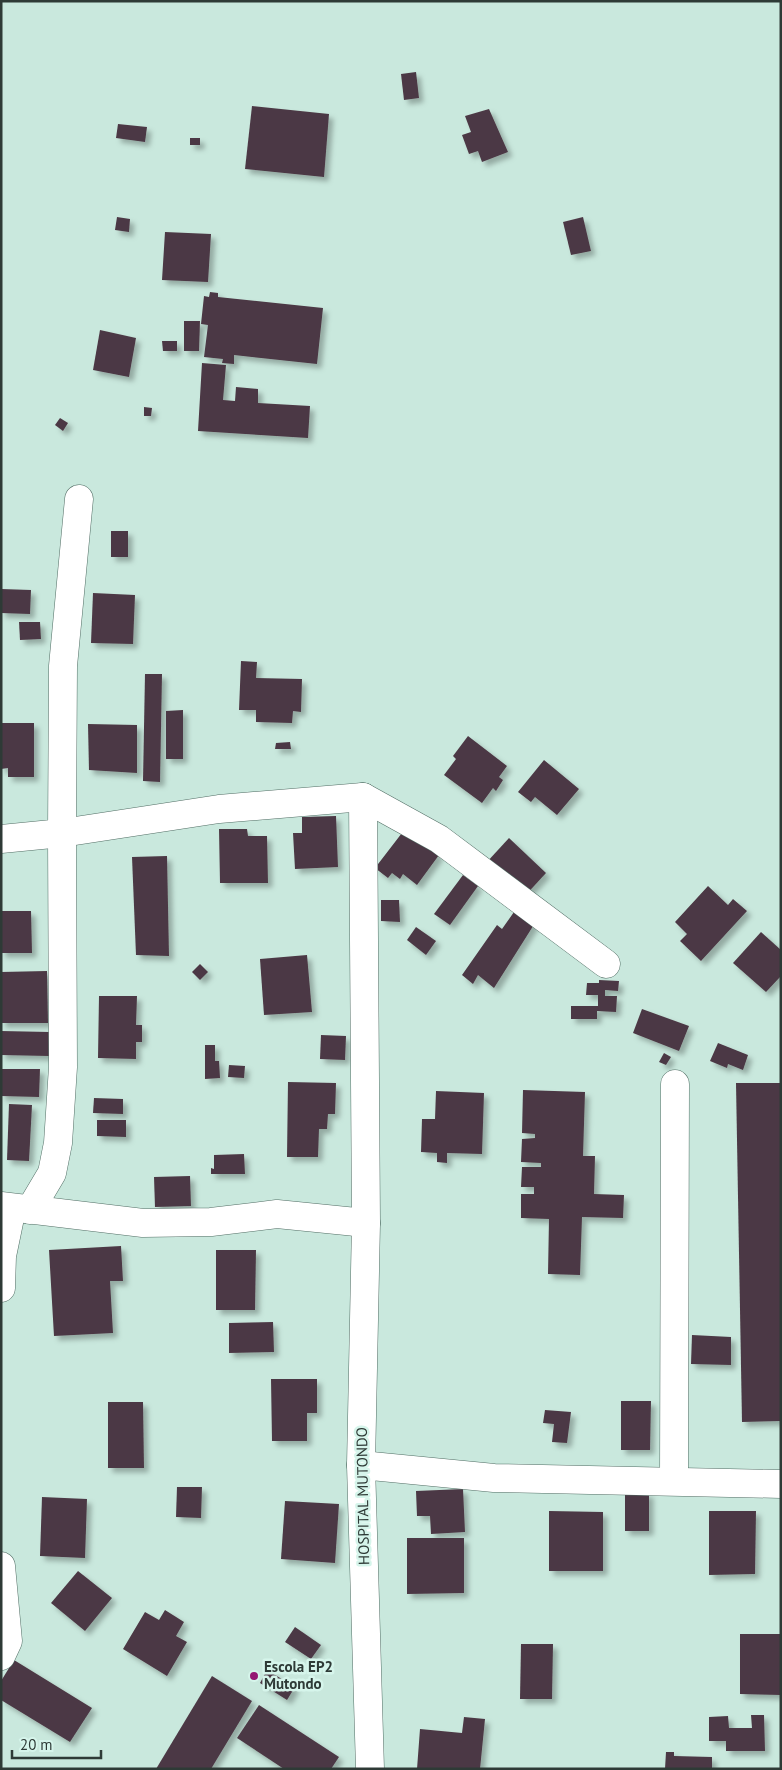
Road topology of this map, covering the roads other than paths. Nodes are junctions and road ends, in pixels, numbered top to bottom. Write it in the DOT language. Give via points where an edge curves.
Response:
graph roads {
  1 [pos="79,499"];
  2 [pos="364,797"];
  3 [pos="62,833"];
  4 [pos="1,839"];
  5 [pos="606,964"];
  6 [pos="675,1084"];
  7 [pos="14,1208"];
  8 [pos="366,1223"];
  9 [pos="1,1288"];
  10 [pos="361,1466"];
  11 [pos="674,1481"];
  12 [pos="781,1484"];
  13 [pos="1,1566"];
  14 [pos="1,1656"];
  15 [pos="370,1769"];
  1 -- 3 [label="street" via="63,666"];
  2 -- 3 [label="street" via="219,809"];
  2 -- 5 [label="street" via="439,839"];
  2 -- 8 [label="street, HOSPITAL MUTONDO"];
  3 -- 4 [label="street"];
  3 -- 7 [label="street" via="63,1066 58,1143 52,1173"];
  6 -- 11 [label="street"];
  7 -- 8 [label="street" via="143,1223 210,1222 277,1214"];
  7 -- 9 [label="street" via="2,1256"];
  8 -- 10 [label="street, HOSPITAL MUTONDO"];
  10 -- 11 [label="street" via="494,1478"];
  10 -- 15 [label="street, HOSPITAL MUTONDO"];
  11 -- 12 [label="street"];
  13 -- 14 [label="street" via="8,1641"];
}
